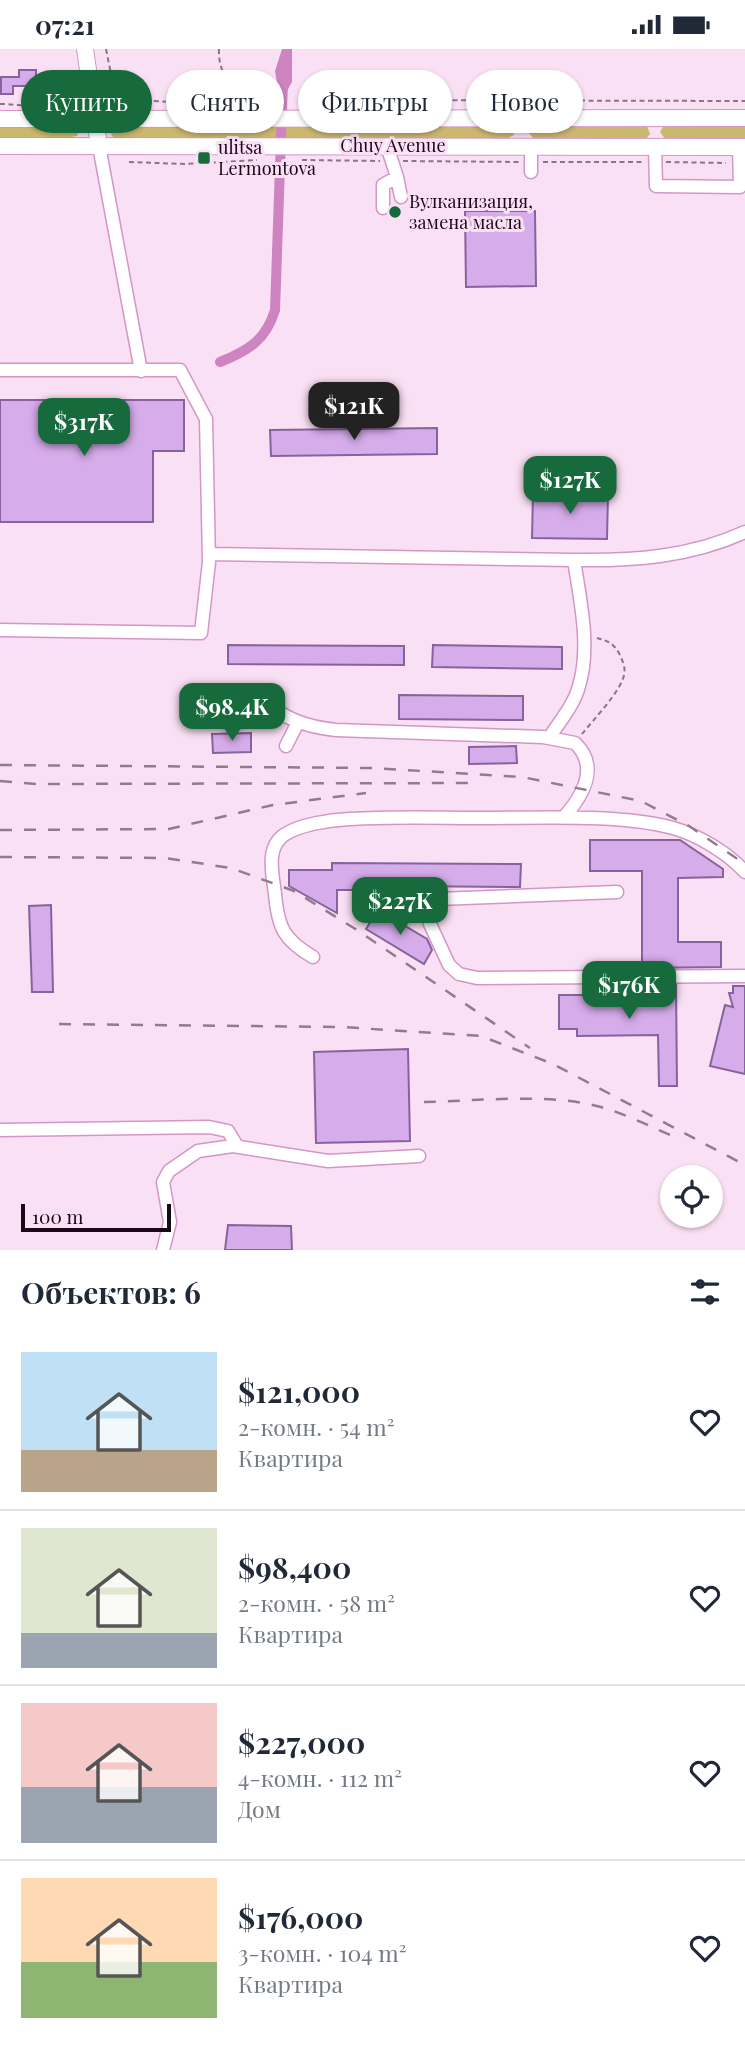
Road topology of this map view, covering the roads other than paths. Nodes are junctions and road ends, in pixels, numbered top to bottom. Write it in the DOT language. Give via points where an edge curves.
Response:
graph roads {
  1 [pos="86,49"];
  2 [pos="89,70"];
  3 [pos="466,116"];
  4 [pos="152,117"];
  5 [pos="583,118"];
  6 [pos="655,118"];
  7 [pos="745,118"];
  8 [pos="0,119"];
  9 [pos="21,119"];
  10 [pos="97,133"];
  11 [pos="524,133"];
  12 [pos="0,146"];
  13 [pos="99,146"];
  14 [pos="387,146"];
  15 [pos="526,146"];
  16 [pos="655,146"];
  17 [pos="742,147"];
  18 [pos="531,172"];
  19 [pos="397,177"];
  20 [pos="401,197"];
  21 [pos="383,208"];
  22 [pos="0,370"];
  23 [pos="141,371"];
  24 [pos="745,532"];
  25 [pos="209,554"];
  26 [pos="574,560"];
  27 [pos="0,630"];
  28 [pos="261,698"];
  29 [pos="298,722"];
  30 [pos="549,738"];
  31 [pos="286,746"];
  32 [pos="563,818"];
  33 [pos="745,872"];
  34 [pos="617,892"];
  35 [pos="313,957"];
  36 [pos="745,976"];
  37 [pos="0,1130"];
  38 [pos="237,1146"];
  39 [pos="419,1156"];
  40 [pos="163,1250"];
  1 -- 2 [label="main road"];
  3 -- 4 [label="main road, Chuy Avenue" via="258,112"];
  5 -- 6 [label="main road, Chuy Avenue"];
  6 -- 7 [label="main road, Chuy Avenue"];
  6 -- 16 [label="main road"];
  8 -- 9 [label="main road, Chuy Avenue"];
  10 -- 13 [label="main road"];
  11 -- 15 [label="main road"];
  12 -- 13 [label="main road, Chuy Avenue"];
  13 -- 14 [label="main road, Chuy Avenue" via="262,151"];
  13 -- 23 [label="lane"];
  14 -- 15 [label="main road, Chuy Avenue"];
  14 -- 19 [label="lane"];
  15 -- 16 [label="main road, Chuy Avenue"];
  15 -- 18 [label="lane"];
  16 -- 17 [label="main road, Chuy Avenue"];
  16 -- 17 [label="lane" via="656,186 740,187"];
  19 -- 20 [label="lane"];
  19 -- 21 [label="lane" via="383,185"];
  22 -- 23 [label="lane"];
  23 -- 25 [label="lane" via="180,370 206,419"];
  24 -- 26 [label="lane" via="707,547 657,557"];
  25 -- 26 [label="lane"];
  25 -- 27 [label="lane" via="201,633"];
  26 -- 30 [label="lane" via="583,624 580,684"];
  28 -- 29 [label="lane"];
  29 -- 30 [label="lane" via="336,730"];
  29 -- 31 [label="lane"];
  30 -- 32 [label="lane" via="575,743 588,760 589,777"];
  32 -- 33 [label="lane" via="672,828 690,834"];
  32 -- 35 [label="lane" via="348,819 284,834 271,856 278,923 295,947"];
  34 -- 36 [label="lane" via="438,899 430,912 430,924 449,965 459,974 477,978"];
  37 -- 38 [label="lane" via="209,1127 228,1131"];
  38 -- 39 [label="lane" via="328,1161"];
  38 -- 40 [label="lane" via="198,1151 169,1171 163,1182 170,1222"];
}
